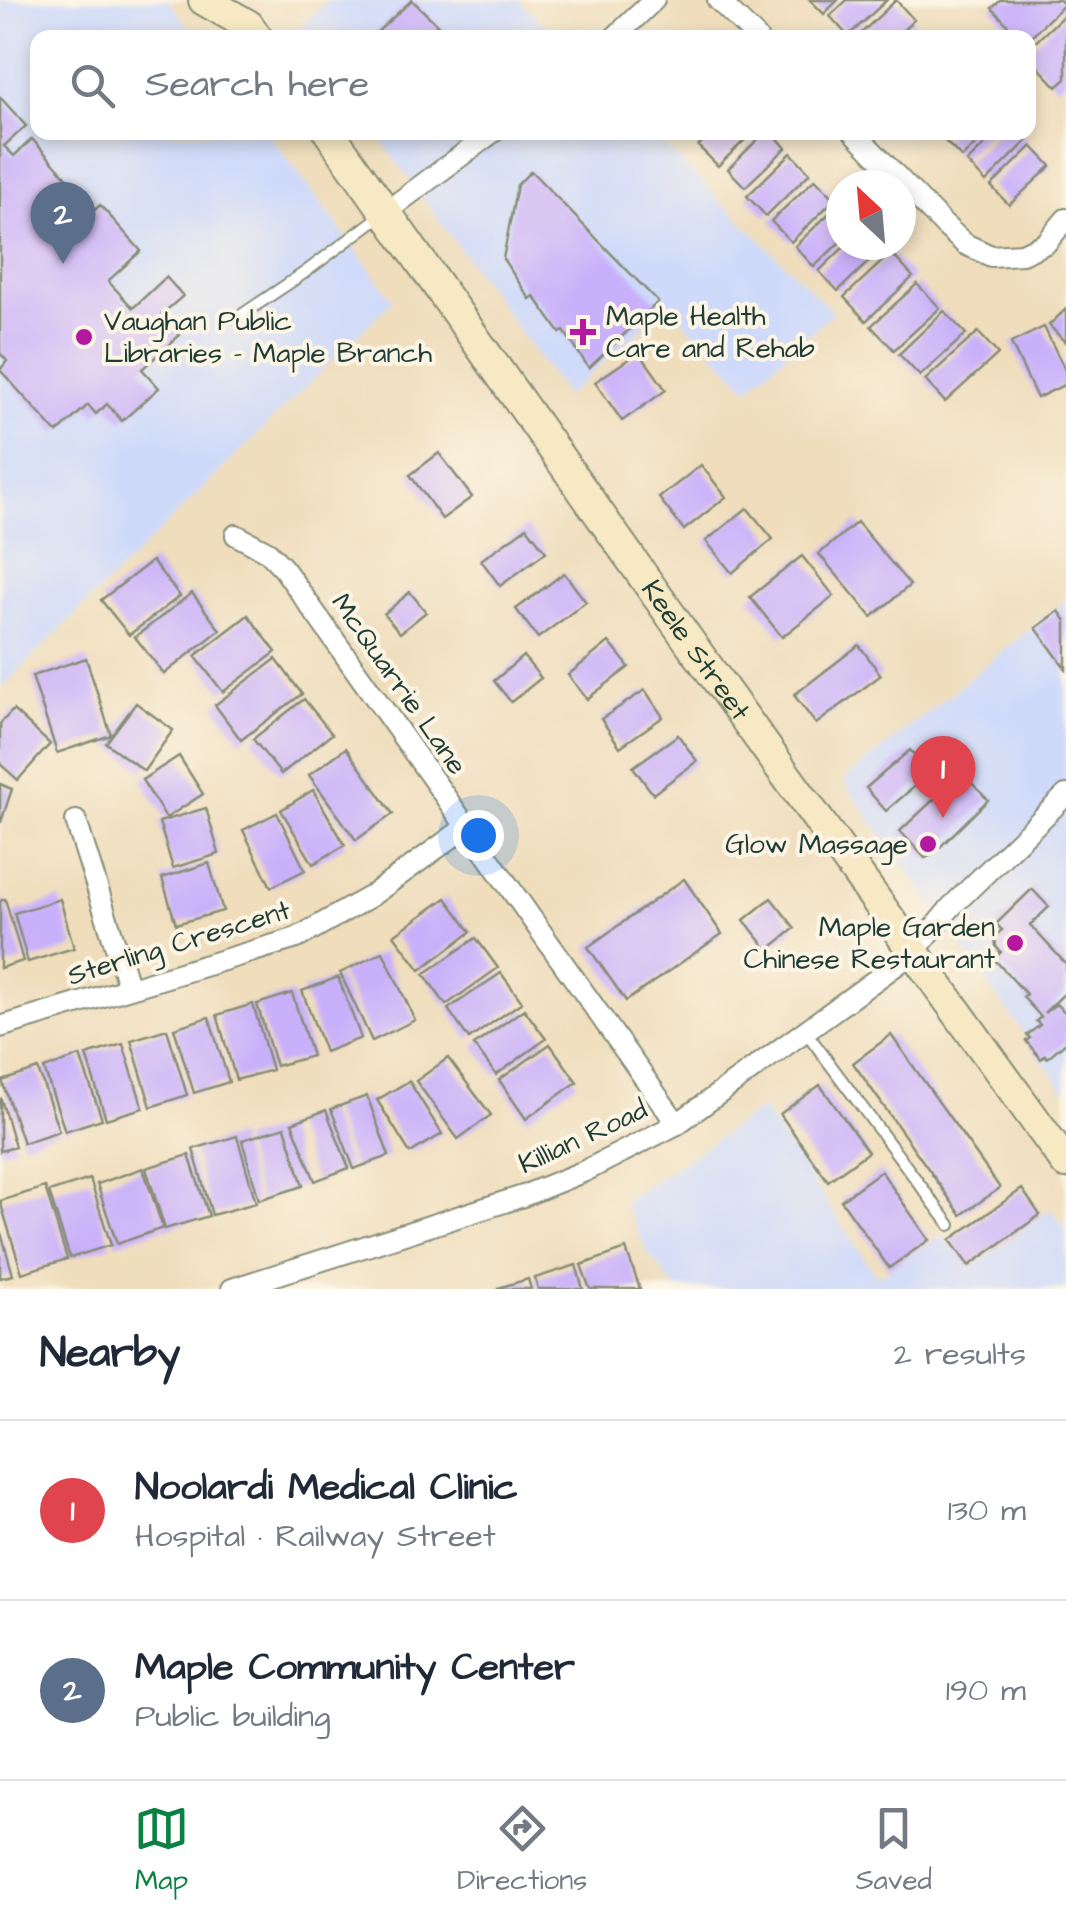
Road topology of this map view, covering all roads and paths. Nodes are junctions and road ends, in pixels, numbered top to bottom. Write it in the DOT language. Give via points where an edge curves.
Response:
graph roads {
  1 [pos="204,0"];
  2 [pos="654,0"];
  3 [pos="718,0"];
  4 [pos="250,21"];
  5 [pos="622,30"];
  6 [pos="750,30"];
  7 [pos="335,140"];
  8 [pos="483,140"];
  9 [pos="862,140"];
  10 [pos="388,211"];
  11 [pos="1066,219"];
  12 [pos="237,318"];
  13 [pos="236,534"];
  14 [pos="1066,795"];
  15 [pos="76,821"];
  16 [pos="466,827"];
  17 [pos="914,952"];
  18 [pos="128,988"];
  19 [pos="0,1027"];
  20 [pos="806,1032"];
  21 [pos="677,1124"];
  22 [pos="1066,1163"];
  23 [pos="950,1225"];
  24 [pos="232,1289"];
  1 -- 4 [label="main road"];
  2 -- 5 [label="street"];
  3 -- 6 [label="street"];
  7 -- 10 [label="main road, Keele Street"];
  8 -- 10 [label="street"];
  9 -- 11 [label="street" via="964,244 991,256 1022,254 1046,243"];
  10 -- 12 [label="lane"];
  10 -- 17 [label="main road, Keele Street"];
  13 -- 16 [label="street, McQuarrie Lane" via="284,569"];
  14 -- 17 [label="street, Killian Road" via="950,907"];
  15 -- 18 [label="street"];
  16 -- 18 [label="street, Sterling Crescent" via="371,896 297,938"];
  16 -- 21 [label="street, McQuarrie Lane"];
  17 -- 20 [label="street, Killian Road"];
  17 -- 22 [label="main road, Keele Street"];
  18 -- 19 [label="street, Sterling Crescent"];
  20 -- 21 [label="street, Killian Road"];
  20 -- 23 [label="lane"];
  21 -- 24 [label="street, Killian Road" via="523,1196"];
}
